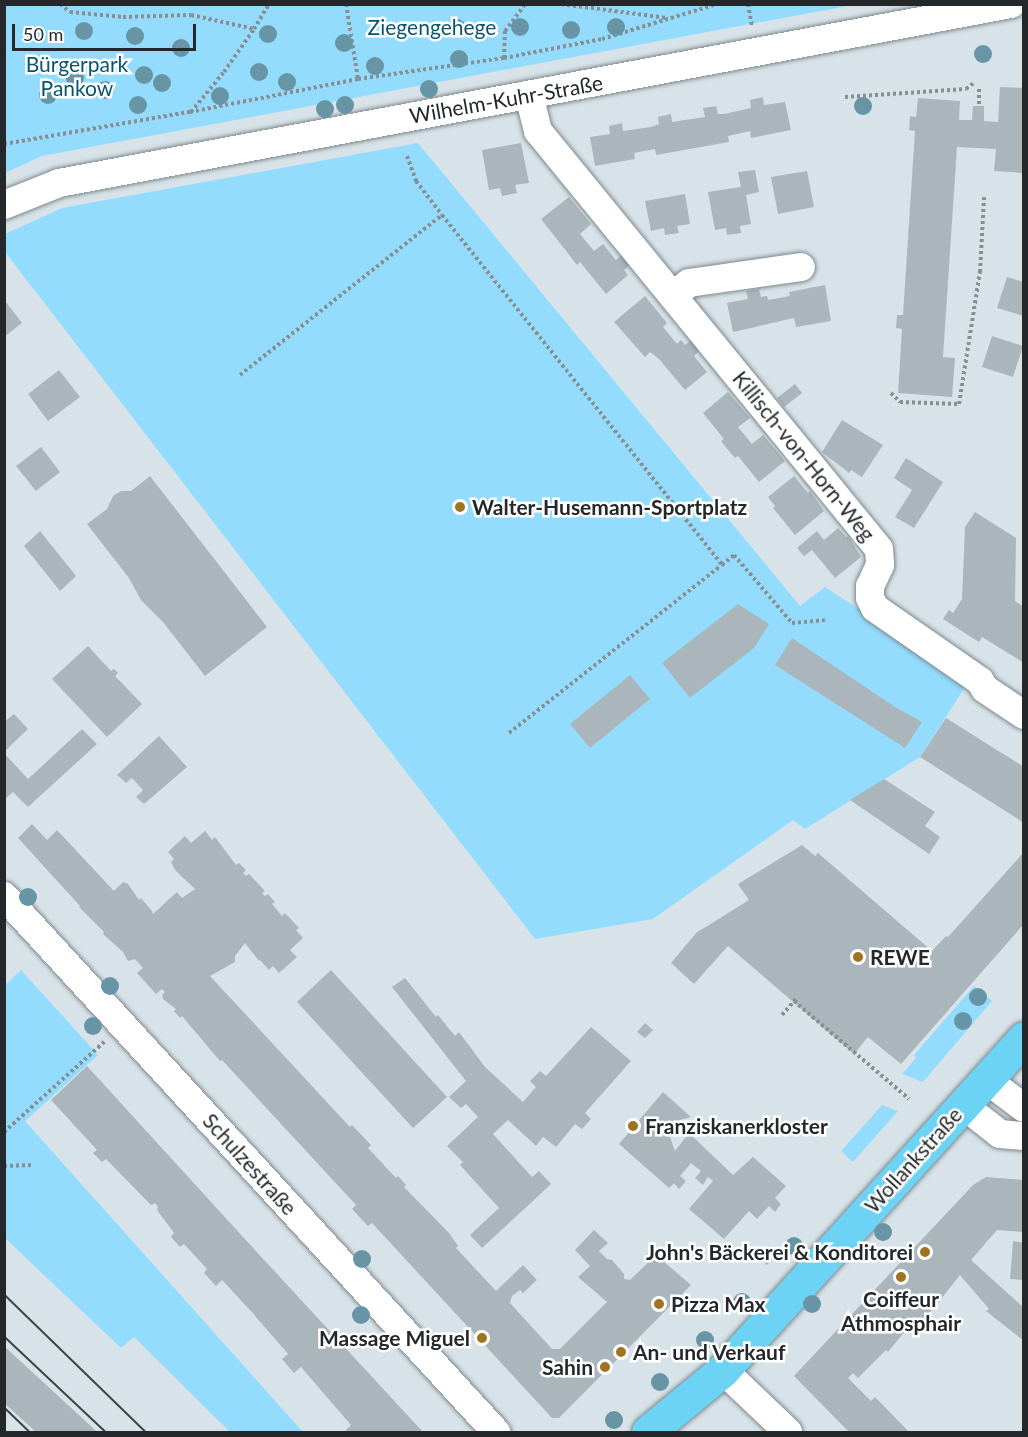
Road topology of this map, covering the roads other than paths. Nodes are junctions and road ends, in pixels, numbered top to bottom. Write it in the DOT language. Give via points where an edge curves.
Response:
graph roads {
  1 [pos="1011,4"];
  2 [pos="529,95"];
  3 [pos="4,205"];
  4 [pos="801,267"];
  5 [pos="674,295"];
  6 [pos="1023,715"];
  7 [pos="4,896"];
  8 [pos="1023,1038"];
  9 [pos="987,1080"];
  10 [pos="963,1105"];
  11 [pos="1023,1108"];
  12 [pos="1023,1136"];
  13 [pos="723,1370"];
  14 [pos="496,1432"];
  15 [pos="648,1432"];
  16 [pos="788,1432"];
  1 -- 2 [label="street, Wilhelm-Kuhr-Straße"];
  2 -- 3 [label="street, Wilhelm-Kuhr-Straße" via="59,183"];
  2 -- 5 [label="street, Killisch-von-Horn-Weg" via="538,131"];
  4 -- 5 [label="street" via="689,283"];
  5 -- 6 [label="street, Killisch-von-Horn-Weg" via="879,549 880,565 870,586 875,608"];
  7 -- 14 [label="street, Schulzestraße"];
  8 -- 9 [label="main road, Wollankstraße"];
  9 -- 10 [label="main road, Wollankstraße"];
  9 -- 11 [label="street"];
  10 -- 12 [label="street" via="1000,1134"];
  10 -- 13 [label="main road, Wollankstraße"];
  13 -- 15 [label="main road, Wollankstraße"];
  13 -- 16 [label="street"];
}
